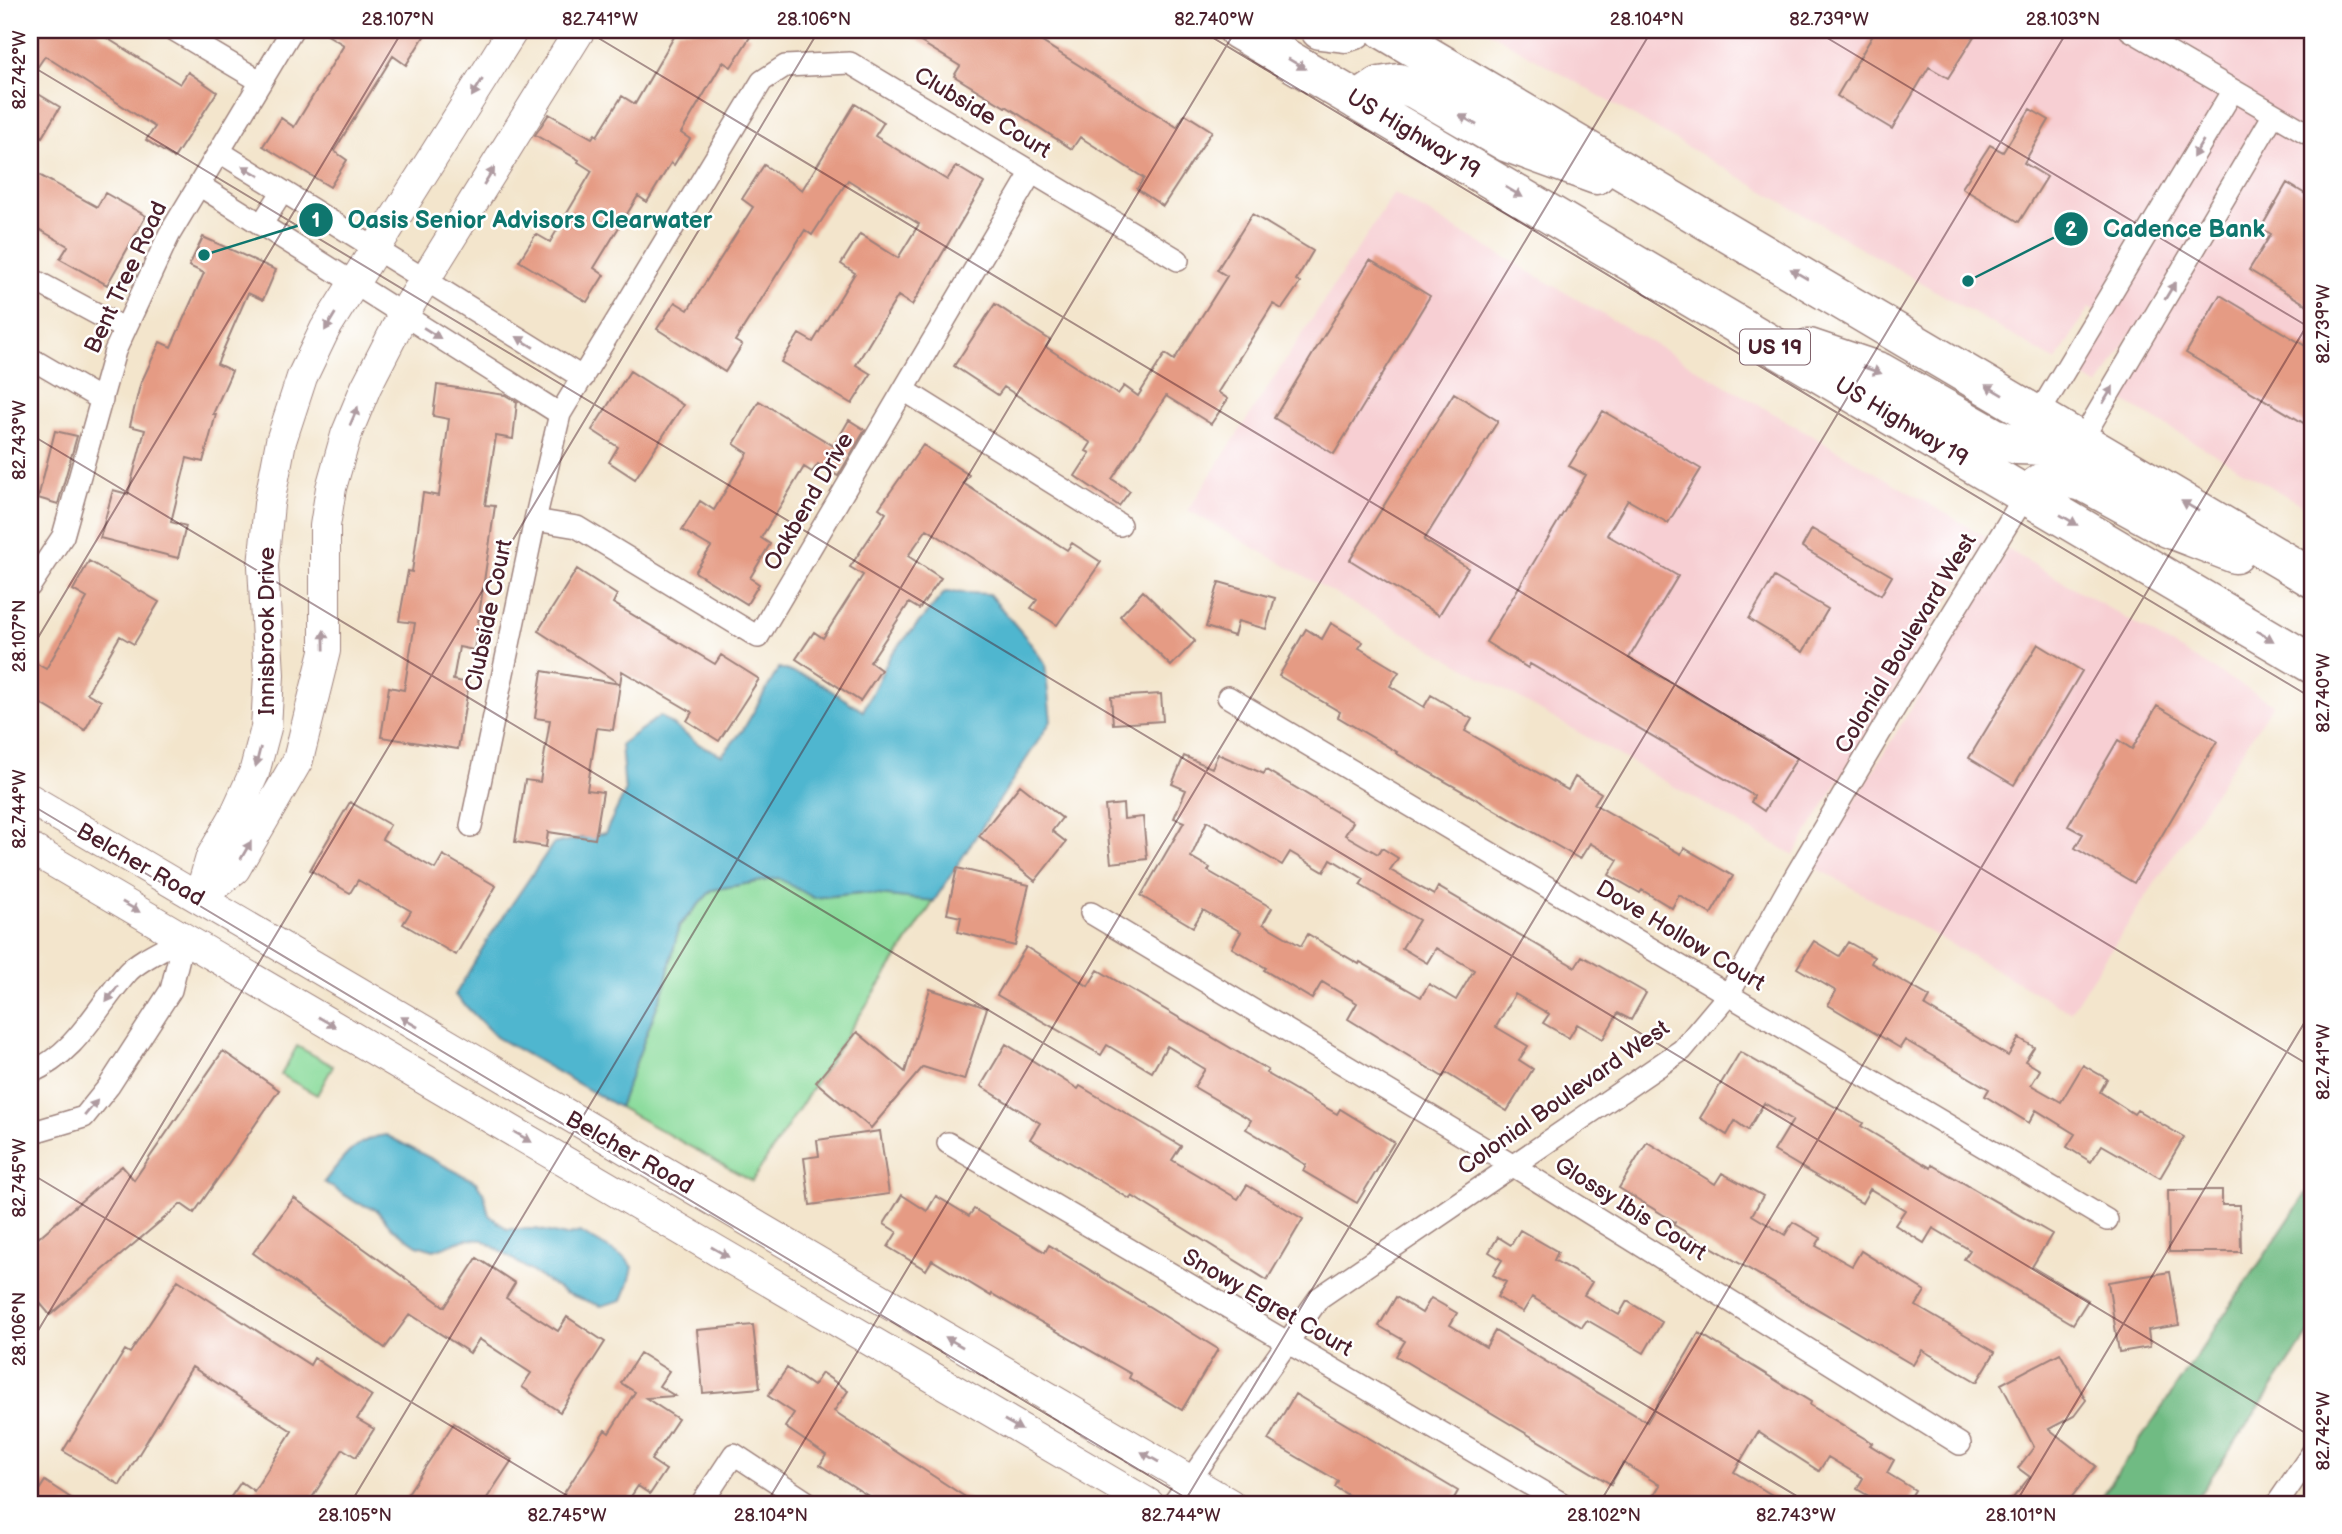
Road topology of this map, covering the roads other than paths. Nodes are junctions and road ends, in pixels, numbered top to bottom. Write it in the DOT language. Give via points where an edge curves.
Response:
graph roads {
  1 [pos="174,30"];
  2 [pos="292,30"];
  3 [pos="513,30"];
  4 [pos="580,30"];
  5 [pos="1238,30"];
  6 [pos="1320,30"];
  7 [pos="1354,30"];
  8 [pos="1384,30"];
  9 [pos="2130,30"];
  10 [pos="260,81"];
  11 [pos="2233,90"];
  12 [pos="1358,101"];
  13 [pos="2274,114"];
  14 [pos="2312,136"];
  15 [pos="220,152"];
  16 [pos="1032,173"];
  17 [pos="199,185"];
  18 [pos="283,191"];
  19 [pos="1690,210"];
  20 [pos="261,225"];
  21 [pos="377,248"];
  22 [pos="1178,260"];
  23 [pos="30,278"];
  24 [pos="426,279"];
  25 [pos="354,284"];
  26 [pos="403,315"];
  27 [pos="1737,324"];
  28 [pos="125,329"];
  29 [pos="30,358"];
  30 [pos="583,378"];
  31 [pos="904,390"];
  32 [pos="102,400"];
  33 [pos="560,414"];
  34 [pos="2038,415"];
  35 [pos="2081,441"];
  36 [pos="2026,494"];
  37 [pos="535,520"];
  38 [pos="1120,525"];
  39 [pos="2312,578"];
  40 [pos="2312,585"];
  41 [pos="30,586"];
  42 [pos="2312,664"];
  43 [pos="1228,696"];
  44 [pos="30,799"];
  45 [pos="471,826"];
  46 [pos="31,849"];
  47 [pos="199,898"];
  48 [pos="1091,913"];
  49 [pos="184,937"];
  50 [pos="350,987"];
  51 [pos="1729,994"];
  52 [pos="30,1073"];
  53 [pos="30,1133"];
  54 [pos="948,1143"];
  55 [pos="1513,1165"];
  56 [pos="2107,1220"];
  57 [pos="1285,1343"];
  58 [pos="1961,1444"];
  59 [pos="2312,1453"];
  60 [pos="1181,1492"];
  61 [pos="701,1504"];
  62 [pos="810,1504"];
  63 [pos="1149,1504"];
  64 [pos="1230,1504"];
  65 [pos="1563,1504"];
  66 [pos="2277,1504"];
  1 -- 10 [label="street"];
  2 -- 10 [label="street, Bent Tree Road"];
  3 -- 21 [label="main road, Innisbrook Drive, one-way"];
  24 -- 4 [label="main road, Innisbrook Drive, one-way"];
  5 -- 12 [label="highway, US Highway 19 / US 19, one-way"];
  6 -- 7 [label="highway"];
  8 -- 19 [label="highway"];
  9 -- 11 [label="street"];
  10 -- 15 [label="street, Bent Tree Road"];
  11 -- 13 [label="street"];
  11 -- 34 [label="street, one-way"];
  19 -- 12 [label="highway, one-way" via="1508,143 1399,83 1380,86"];
  12 -- 27 [label="highway, US Highway 19 / US 19, one-way"];
  13 -- 14 [label="street"];
  35 -- 13 [label="street, one-way"];
  15 -- 17 [label="street, Bent Tree Road"];
  18 -- 15 [label="street, one-way"];
  16 -- 22 [label="street, Clubside Court"];
  16 -- 30 [label="street, Clubside Court" via="850,63 785,66 762,81"];
  16 -- 31 [label="street, Oakbend Drive"];
  17 -- 20 [label="street"];
  17 -- 28 [label="street, Bent Tree Road" via="169,235"];
  18 -- 20 [label="street"];
  18 -- 21 [label="street"];
  34 -- 19 [label="highway, one-way"];
  20 -- 25 [label="street"];
  21 -- 24 [label="street"];
  21 -- 25 [label="main road, Innisbrook Drive"];
  23 -- 28 [label="street"];
  24 -- 26 [label="main road, Innisbrook Drive"];
  30 -- 24 [label="street, one-way"];
  25 -- 26 [label="street"];
  25 -- 47 [label="main road, Innisbrook Drive, one-way" via="302,377 281,441 264,566 270,675 265,728 254,773 211,857"];
  26 -- 33 [label="street, one-way"];
  47 -- 26 [label="main road, Innisbrook Drive, one-way" via="235,869 298,760 325,651 325,526 331,488 346,435"];
  27 -- 35 [label="highway, one-way" via="1880,372 1994,437 2048,446"];
  27 -- 36 [label="highway, US Highway 19 / US 19"];
  28 -- 32 [label="street, Bent Tree Road"];
  29 -- 32 [label="street"];
  30 -- 33 [label="street, Clubside Court"];
  31 -- 37 [label="street, Oakbend Drive" via="758,637 576,527"];
  31 -- 38 [label="street"];
  32 -- 41 [label="street, Bent Tree Road" via="63,536"];
  33 -- 37 [label="street, Clubside Court"];
  34 -- 35 [label="highway"];
  39 -- 35 [label="highway, one-way"];
  36 -- 40 [label="highway" via="2044,481 2066,478 2086,483 2168,528"];
  36 -- 42 [label="highway, US Highway 19 / US 19, one-way"];
  36 -- 51 [label="street, Colonial Boulevard West"];
  37 -- 45 [label="street, Clubside Court"];
  43 -- 51 [label="street, Dove Hollow Court"];
  44 -- 47 [label="main road, Belcher Road"];
  46 -- 47 [label="main road" via="56,848 79,854 142,889 178,900"];
  46 -- 49 [label="main road, Belcher Road, one-way"];
  47 -- 50 [label="main road, Belcher Road"];
  48 -- 55 [label="street, Glossy Ibis Court"];
  49 -- 50 [label="main road" via="204,930 230,932 307,977"];
  49 -- 52 [label="street, one-way" via="130,970 83,1034"];
  53 -- 49 [label="street, one-way" via="84,1116 109,1086 171,990"];
  49 -- 63 [label="main road, Belcher Road, one-way"];
  60 -- 50 [label="main road, Belcher Road, one-way"];
  51 -- 55 [label="street, Colonial Boulevard West" via="1682,1050"];
  51 -- 56 [label="street, Dove Hollow Court"];
  54 -- 57 [label="street, Snowy Egret Court"];
  55 -- 57 [label="street, Colonial Boulevard West" via="1319,1297"];
  55 -- 58 [label="street, Glossy Ibis Court"];
  57 -- 60 [label="street, Colonial Boulevard West"];
  57 -- 65 [label="street, Snowy Egret Court"];
  59 -- 66 [label="street"];
  60 -- 64 [label="main road, Belcher Road"];
  61 -- 62 [label="street" via="734,1454"];
}
